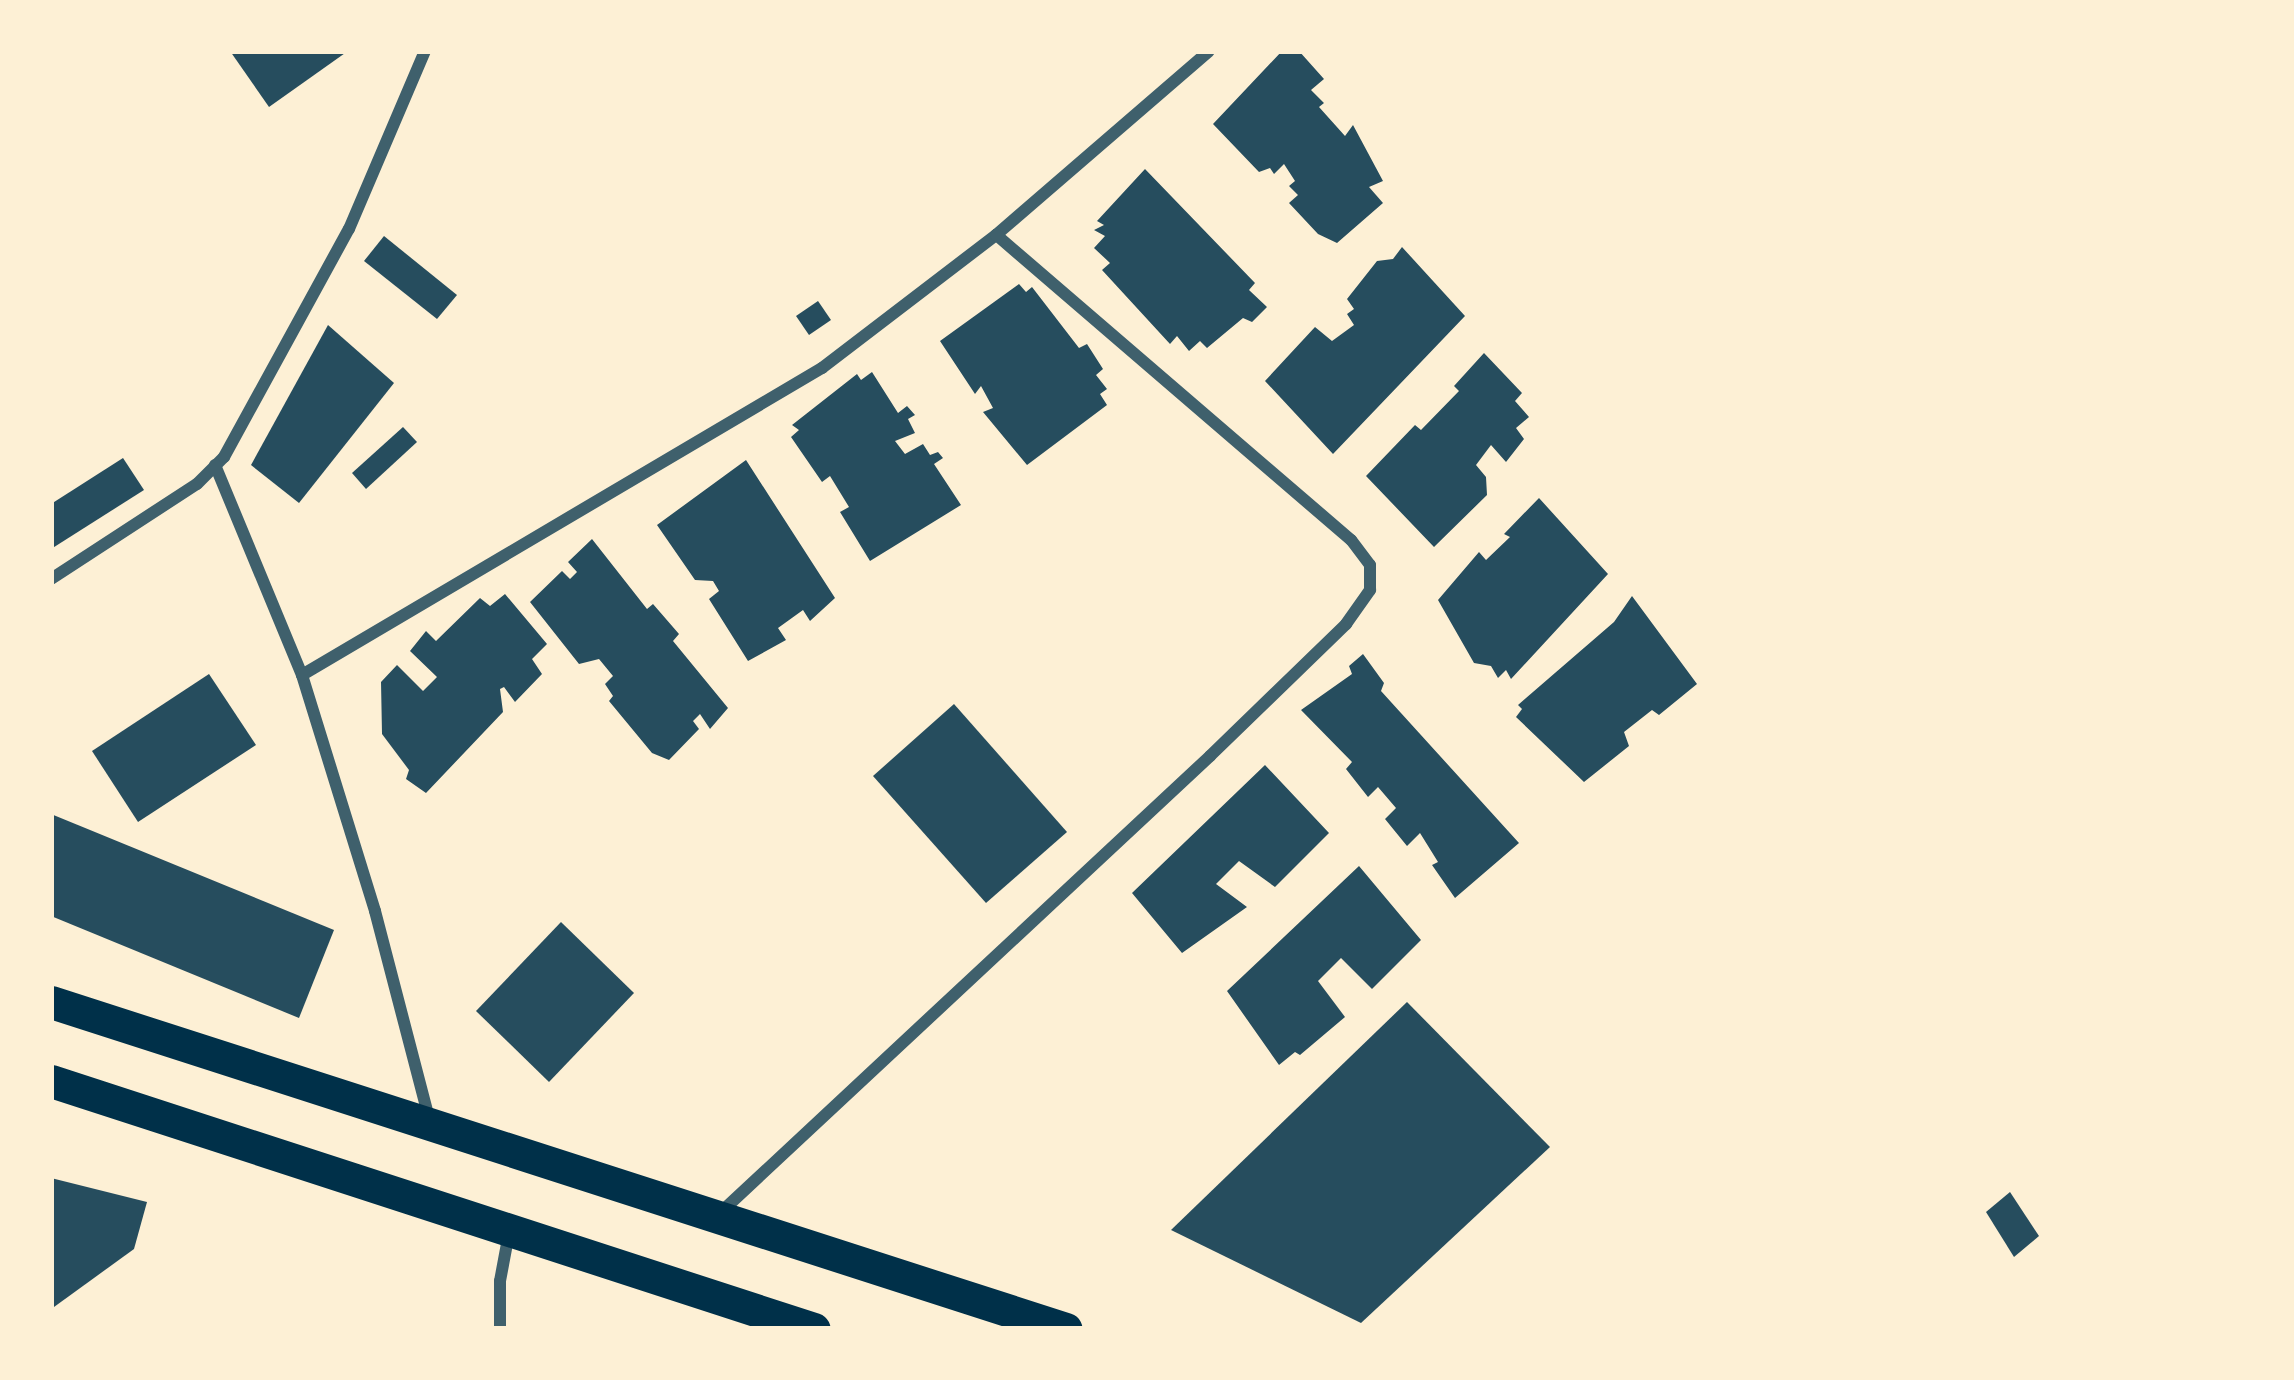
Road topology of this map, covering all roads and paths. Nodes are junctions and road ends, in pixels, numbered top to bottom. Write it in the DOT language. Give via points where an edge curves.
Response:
graph roads {
  1 [pos="425,51"];
  2 [pos="1209,51"];
  3 [pos="996,235"];
  4 [pos="215,465"];
  5 [pos="51,579"];
  6 [pos="302,675"];
  7 [pos="51,1002"];
  8 [pos="51,1082"];
  9 [pos="431,1129"];
  10 [pos="714,1219"];
  11 [pos="511,1226"];
  12 [pos="500,1329"];
  13 [pos="814,1329"];
  14 [pos="1066,1329"];
  1 -- 4 [label="street" via="349,229 258,404"];
  2 -- 3 [label="street"];
  3 -- 6 [label="street" via="822,368"];
  3 -- 10 [label="street" via="1351,540 1370,565 1370,590 1244,723"];
  4 -- 5 [label="street"];
  4 -- 6 [label="street"];
  6 -- 9 [label="street"];
  7 -- 9 [label="highway"];
  8 -- 11 [label="highway"];
  9 -- 10 [label="highway"];
  10 -- 14 [label="highway"];
  11 -- 12 [label="street"];
  11 -- 13 [label="highway"];
}
